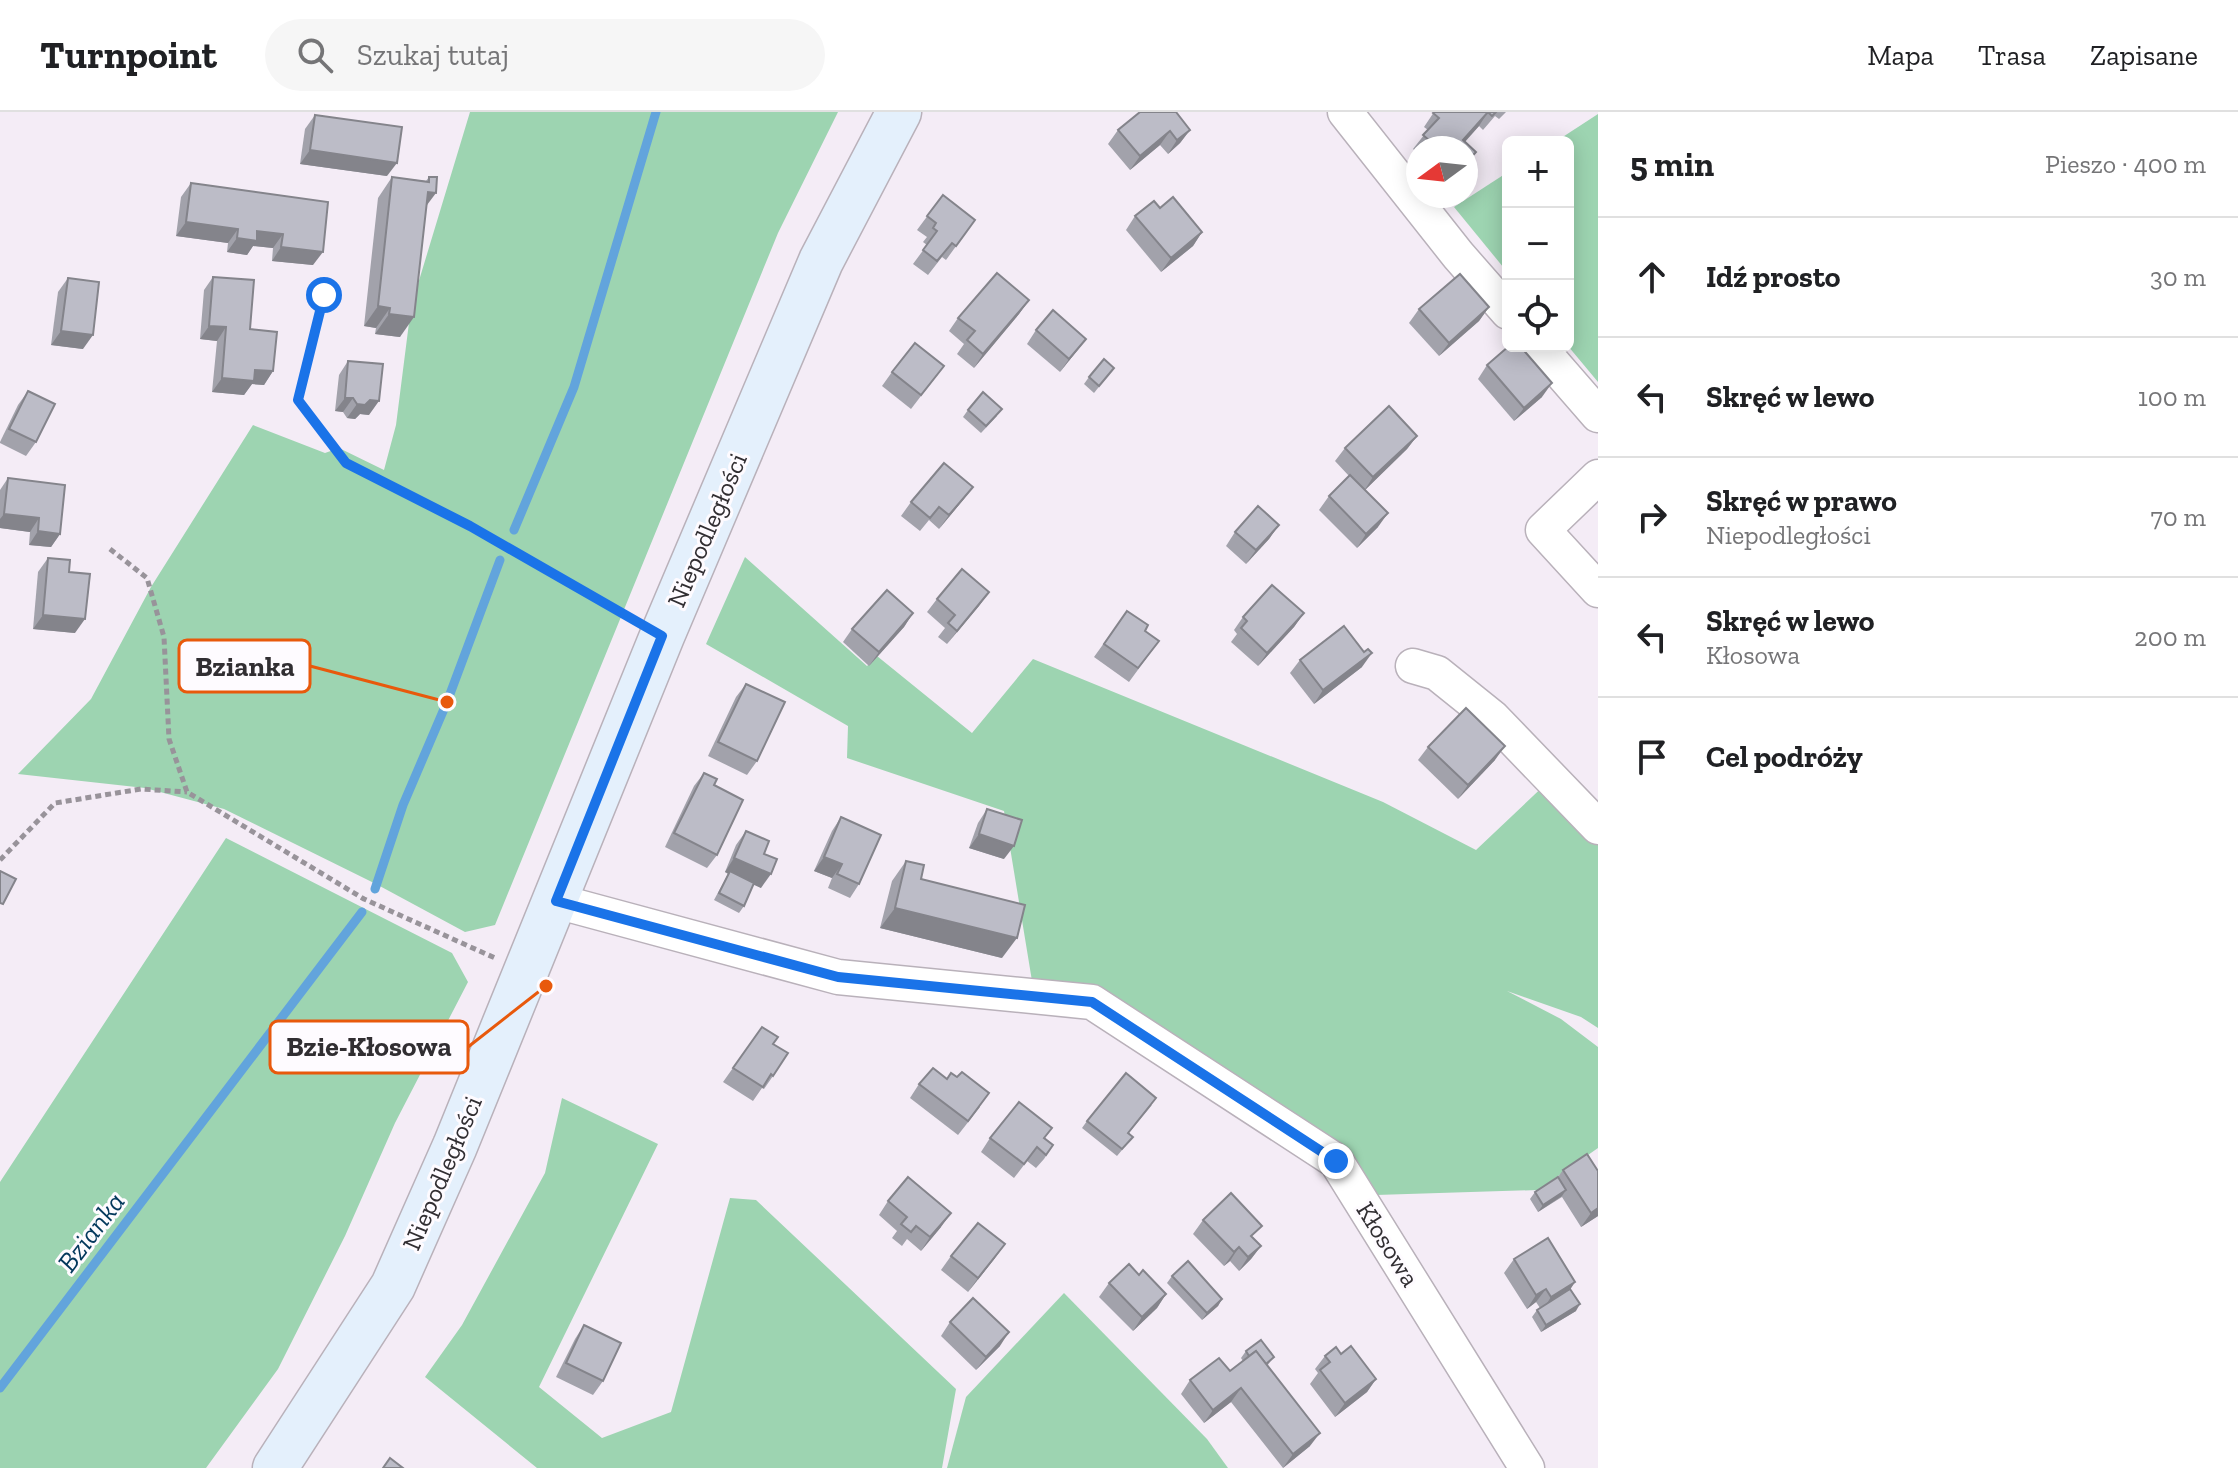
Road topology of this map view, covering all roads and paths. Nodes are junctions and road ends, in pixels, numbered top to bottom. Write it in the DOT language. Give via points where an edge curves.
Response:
graph roads {
  1 [pos="899,112"];
  2 [pos="1345,112"];
  3 [pos="324,295"];
  4 [pos="1502,305"];
  5 [pos="1543,352"];
  6 [pos="1598,415"];
  7 [pos="1598,477"];
  8 [pos="110,549"];
  9 [pos="1598,590"];
  10 [pos="662,636"];
  11 [pos="1413,666"];
  12 [pos="187,792"];
  13 [pos="1598,827"];
  14 [pos="0,860"];
  15 [pos="556,901"];
  16 [pos="525,972"];
  17 [pos="275,1468"];
  18 [pos="1527,1468"];
  1 -- 10 [label="street, Niepodległości" via="821,261"];
  2 -- 4 [label="street"];
  3 -- 10 [label="path" via="298,400 346,463 470,526"];
  5 -- 6 [label="street"];
  7 -- 9 [label="street" via="1543,530"];
  8 -- 12 [label="path" via="147,578 164,637 169,739"];
  10 -- 15 [label="street, Niepodległości"];
  11 -- 13 [label="street" via="1437,673 1493,718"];
  12 -- 14 [label="path" via="141,789 55,803"];
  12 -- 16 [label="path" via="364,899"];
  15 -- 16 [label="street, Niepodległości"];
  15 -- 18 [label="street, Kłosowa" via="838,977 1092,1002 1336,1161"];
  16 -- 17 [label="street, Niepodległości" via="393,1286"];
}
